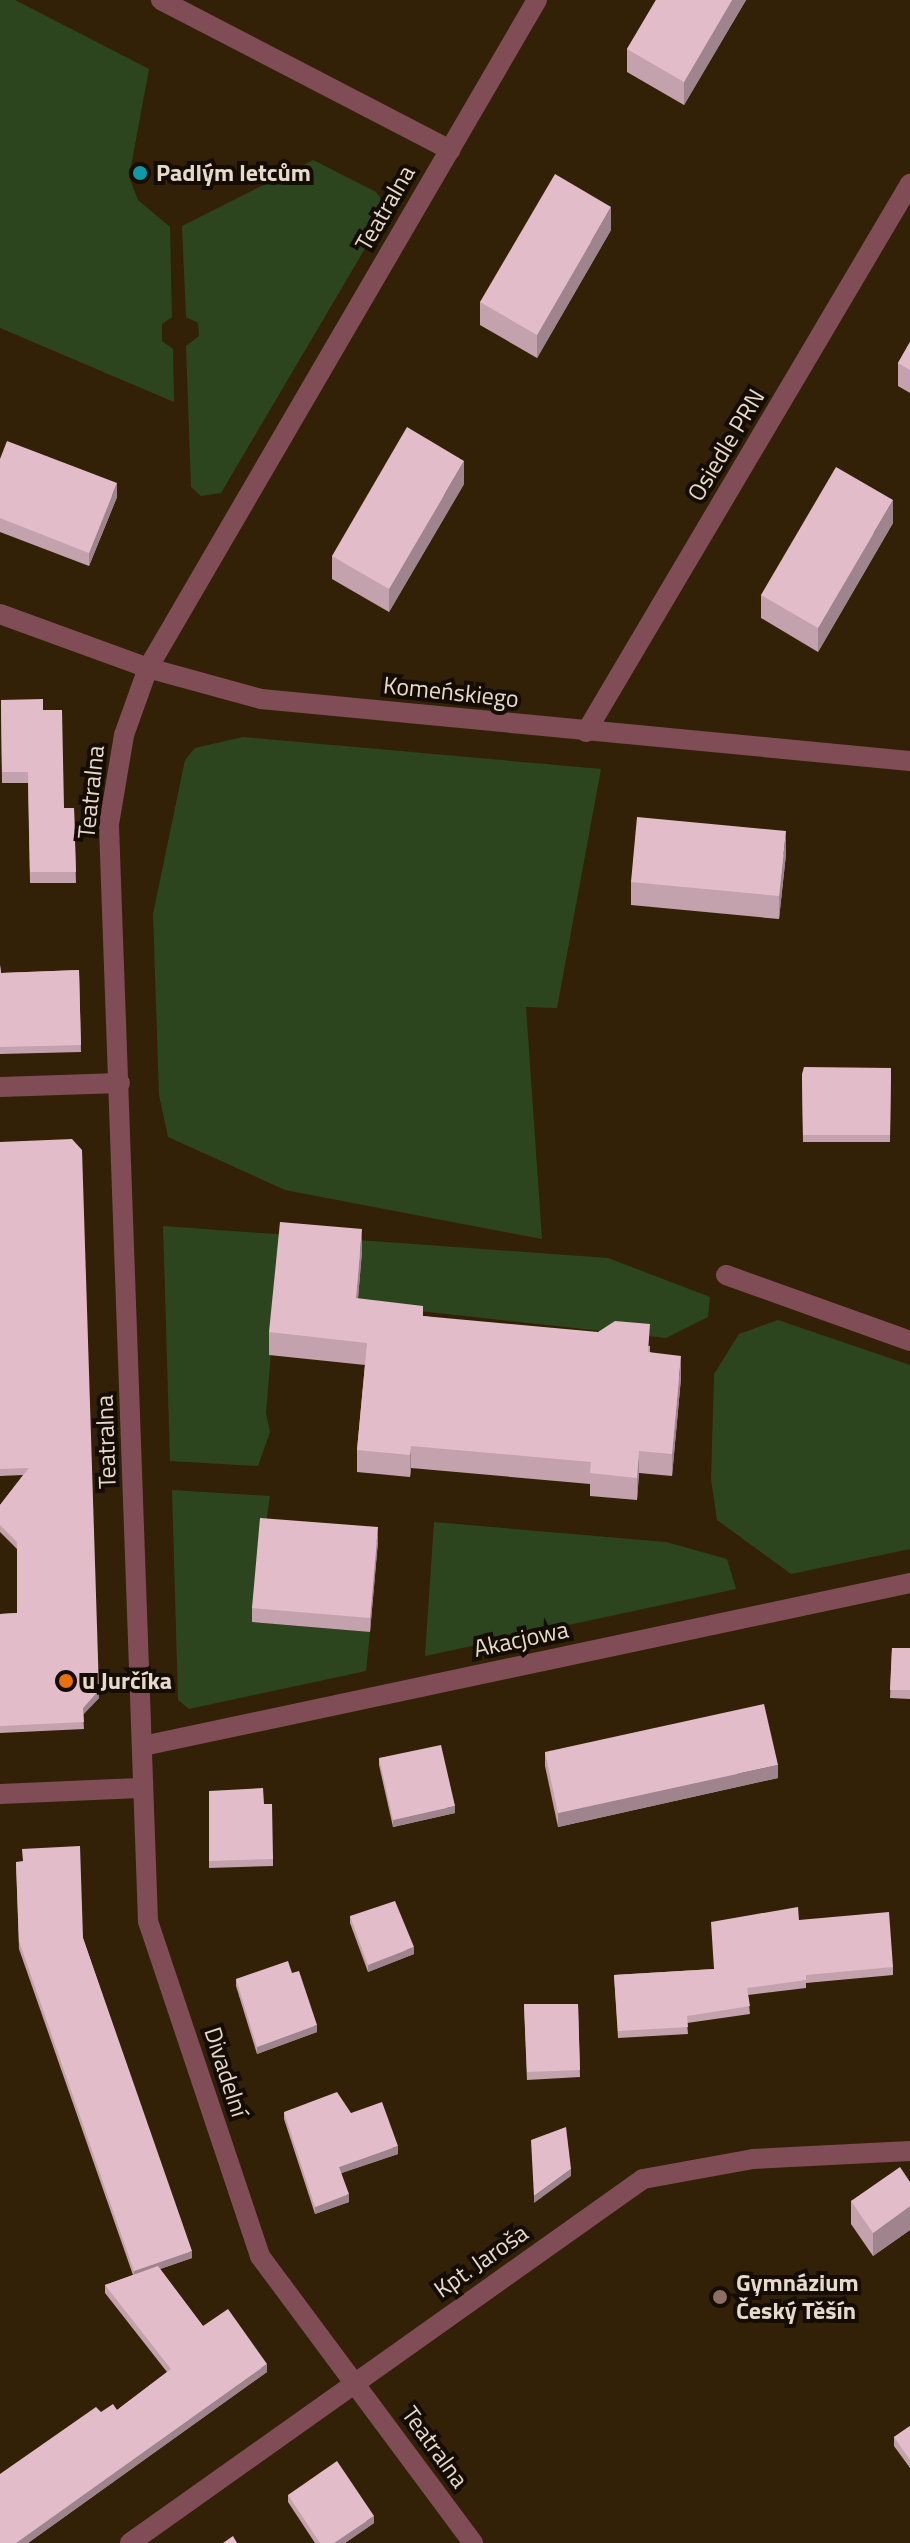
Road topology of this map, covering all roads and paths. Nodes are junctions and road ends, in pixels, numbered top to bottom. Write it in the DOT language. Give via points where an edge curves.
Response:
graph roads {
  1 [pos="161,0"];
  2 [pos="537,0"];
  3 [pos="450,150"];
  4 [pos="910,184"];
  5 [pos="0,614"];
  6 [pos="148,668"];
  7 [pos="586,732"];
  8 [pos="910,761"];
  9 [pos="120,1083"];
  10 [pos="0,1087"];
  11 [pos="726,1275"];
  12 [pos="910,1341"];
  13 [pos="910,1583"];
  14 [pos="143,1746"];
  15 [pos="140,1788"];
  16 [pos="0,1794"];
  17 [pos="910,2151"];
  18 [pos="355,2382"];
  19 [pos="130,2543"];
  20 [pos="473,2543"];
  1 -- 3 [label="street"];
  2 -- 3 [label="street, Teatralna"];
  3 -- 6 [label="street, Teatralna"];
  4 -- 7 [label="street, Osiedle PRN"];
  5 -- 6 [label="street, Komeńskiego"];
  6 -- 7 [label="street, Komeńskiego" via="261,699"];
  6 -- 9 [label="street, Teatralna" via="124,735 109,824"];
  7 -- 8 [label="street, Komeńskiego"];
  9 -- 10 [label="street"];
  9 -- 14 [label="street, Teatralna"];
  11 -- 12 [label="street"];
  13 -- 14 [label="street, Akacjowa"];
  14 -- 15 [label="street, Divadelní"];
  15 -- 16 [label="street"];
  15 -- 18 [label="street, Divadelní" via="148,1921 260,2256"];
  17 -- 18 [label="street, Kpt. Jaroša" via="753,2159 643,2179"];
  18 -- 19 [label="street, Kpt. Jaroša"];
  18 -- 20 [label="street, Teatralna"];
}
